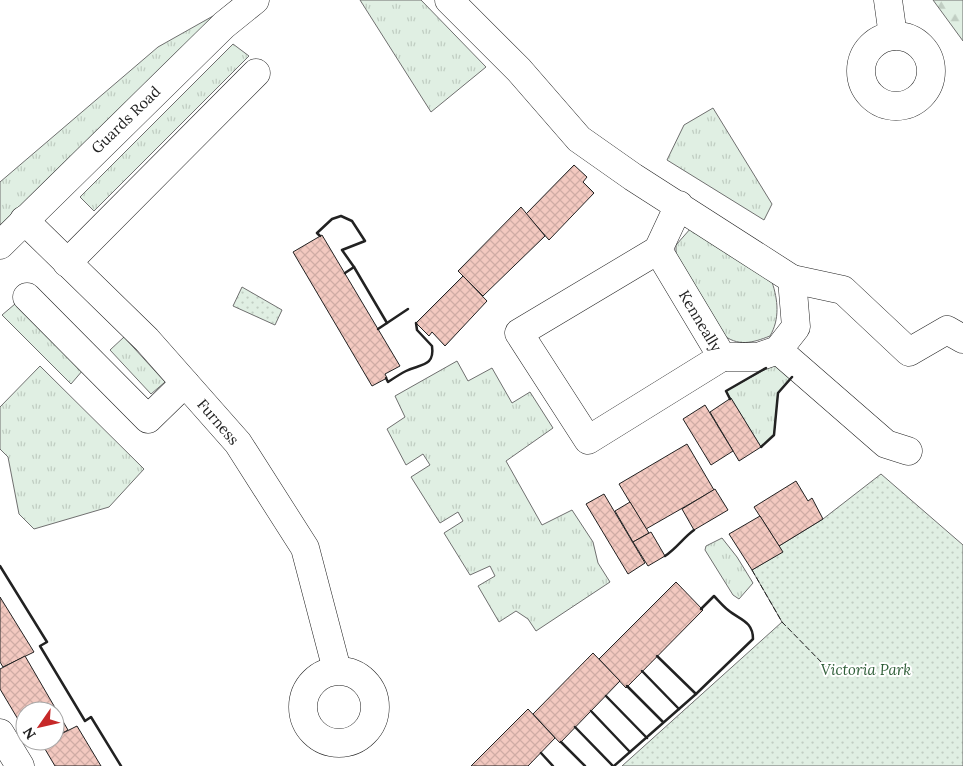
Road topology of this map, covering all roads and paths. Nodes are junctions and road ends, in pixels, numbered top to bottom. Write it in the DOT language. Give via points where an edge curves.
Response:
graph roads {
  1 [pos="255,0"];
  2 [pos="449,0"];
  3 [pos="888,0"];
  4 [pos="893,36"];
  5 [pos="256,73"];
  6 [pos="679,204"];
  7 [pos="24,220"];
  8 [pos="0,245"];
  9 [pos="658,250"];
  10 [pos="67,263"];
  11 [pos="792,279"];
  12 [pos="27,297"];
  13 [pos="963,338"];
  14 [pos="778,350"];
  15 [pos="722,357"];
  16 [pos="184,383"];
  17 [pos="908,451"];
  18 [pos="337,670"];
  19 [pos="0,733"];
  20 [pos="20,766"];
  1 -- 7 [label="street, Guards Road" via="224,25"];
  2 -- 6 [label="street" via="519,70 579,139"];
  3 -- 4 [label="street"];
  5 -- 10 [label="street"];
  6 -- 9 [label="street"];
  6 -- 11 [label="street"];
  7 -- 8 [label="street, Guards Road"];
  7 -- 10 [label="street, Furness"];
  9 -- 15 [label="street, Kenneally"];
  9 -- 15 [label="street" via="519,332 588,440"];
  10 -- 16 [label="street, Furness" via="147,340"];
  11 -- 13 [label="street" via="843,290 909,352 947,330"];
  11 -- 14 [label="street" via="796,327"];
  12 -- 16 [label="street" via="148,419"];
  14 -- 15 [label="street, Kenneally" via="758,357"];
  14 -- 17 [label="street" via="886,444"];
  16 -- 18 [label="street, Furness" via="238,442 304,548"];
  19 -- 20 [label="street"];
}
